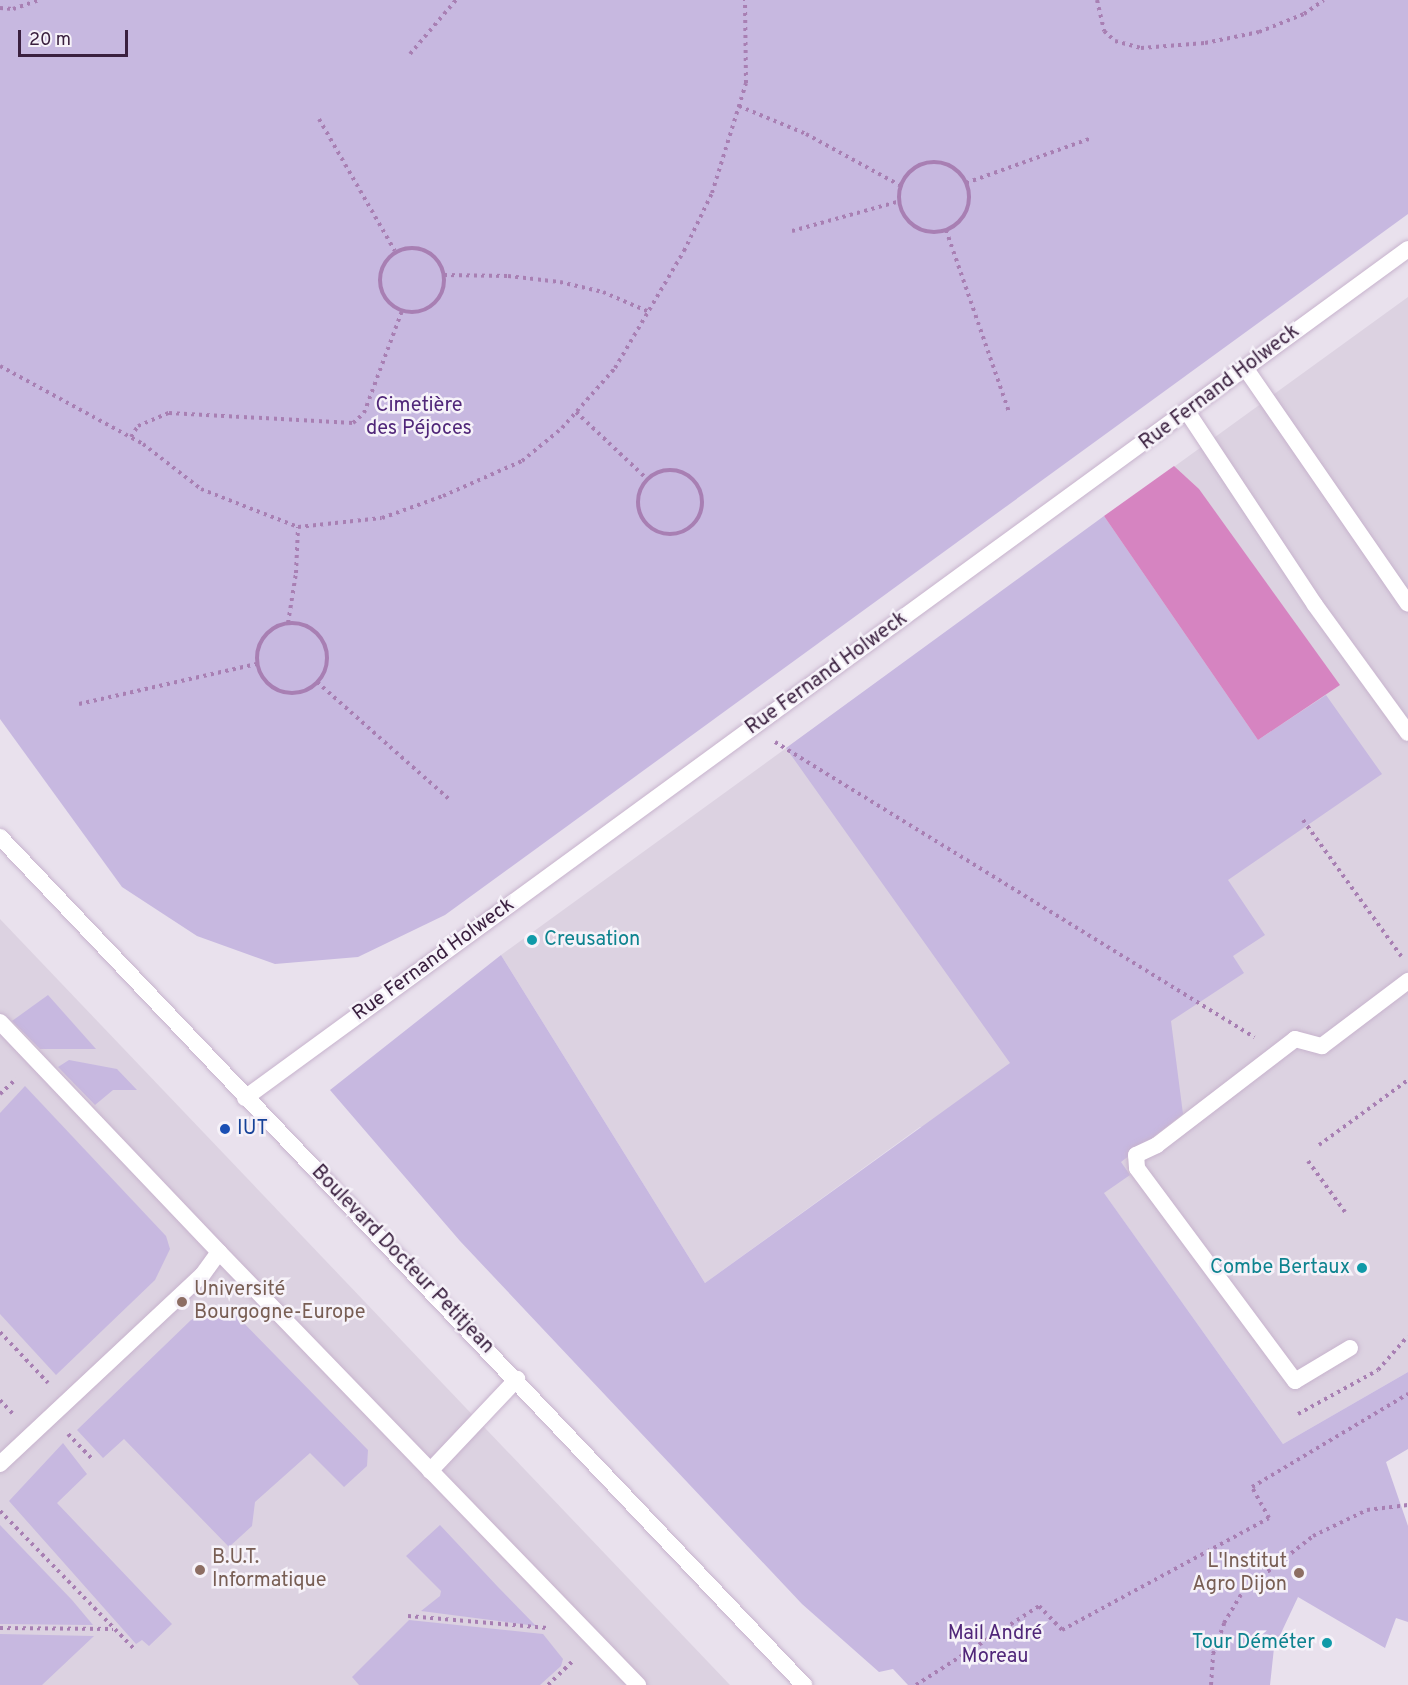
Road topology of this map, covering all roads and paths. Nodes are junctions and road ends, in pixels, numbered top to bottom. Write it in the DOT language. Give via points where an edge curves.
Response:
graph roads {
  1 [pos="39,0"];
  2 [pos="456,0"];
  3 [pos="745,0"];
  4 [pos="1097,0"];
  5 [pos="1324,0"];
  6 [pos="0,8"];
  7 [pos="410,54"];
  8 [pos="739,106"];
  9 [pos="319,119"];
  10 [pos="1089,139"];
  11 [pos="966,183"];
  12 [pos="901,186"];
  13 [pos="900,201"];
  14 [pos="792,231"];
  15 [pos="946,231"];
  16 [pos="1408,249"];
  17 [pos="395,251"];
  18 [pos="444,275"];
  19 [pos="402,311"];
  20 [pos="649,312"];
  21 [pos="0,366"];
  22 [pos="1246,369"];
  23 [pos="576,412"];
  24 [pos="1008,412"];
  25 [pos="1188,413"];
  26 [pos="131,437"];
  27 [pos="647,479"];
  28 [pos="298,527"];
  29 [pos="1408,604"];
  30 [pos="288,623"];
  31 [pos="257,664"];
  32 [pos="317,682"];
  33 [pos="79,704"];
  34 [pos="752,728"];
  35 [pos="1408,733"];
  36 [pos="449,799"];
  37 [pos="1303,820"];
  38 [pos="0,837"];
  39 [pos="1408,966"];
  40 [pos="1408,981"];
  41 [pos="0,1022"];
  42 [pos="1278,1052"];
  43 [pos="1408,1080"];
  44 [pos="245,1098"];
  45 [pos="1319,1145"];
  46 [pos="1308,1161"];
  47 [pos="1345,1212"];
  48 [pos="219,1252"];
  49 [pos="0,1332"];
  50 [pos="1408,1336"];
  51 [pos="1350,1348"];
  52 [pos="517,1379"];
  53 [pos="51,1386"];
  54 [pos="1408,1394"];
  55 [pos="0,1400"];
  56 [pos="1298,1414"];
  57 [pos="17,1418"];
  58 [pos="0,1464"];
  59 [pos="430,1471"];
  60 [pos="1408,1505"];
  61 [pos="0,1511"];
  62 [pos="408,1616"];
  63 [pos="0,1628"];
  64 [pos="113,1629"];
  65 [pos="586,1632"];
  66 [pos="134,1648"];
  67 [pos="548,1685"];
  68 [pos="638,1685"];
  69 [pos="804,1685"];
  70 [pos="915,1685"];
  71 [pos="1210,1685"];
  1 -- 6 [label="path" via="13,9"];
  2 -- 7 [label="path"];
  3 -- 8 [label="path" via="746,83"];
  4 -- 5 [label="path" via="1104,30 1115,41 1141,48 1205,43 1259,32 1304,14"];
  8 -- 12 [label="path" via="806,134"];
  8 -- 20 [label="path" via="712,193"];
  9 -- 17 [label="path"];
  10 -- 11 [label="path"];
  11 -- 12 [label="path" via="950,166 927,163 907,175"];
  11 -- 15 [label="path" via="968,207 963,217"];
  12 -- 13 [label="path"];
  13 -- 14 [label="path"];
  13 -- 15 [label="path" via="905,218 913,226 923,231"];
  15 -- 24 [label="path"];
  16 -- 22 [label="street, Rue Fernand Holweck"];
  17 -- 18 [label="path" via="416,247 426,250 441,265"];
  17 -- 19 [label="path" via="382,267 380,288 392,306"];
  18 -- 19 [label="path" via="444,285 433,305 424,310"];
  18 -- 20 [label="path" via="560,282 603,292"];
  19 -- 26 [label="path" via="364,413 353,423 169,413 138,426"];
  20 -- 23 [label="path" via="615,368"];
  21 -- 26 [label="path"];
  22 -- 25 [label="street, Rue Fernand Holweck"];
  22 -- 29 [label="street"];
  23 -- 27 [label="path"];
  23 -- 28 [label="path" via="522,461 443,496 382,518"];
  25 -- 34 [label="street, Rue Fernand Holweck"];
  25 -- 35 [label="street" via="1315,605"];
  26 -- 28 [label="path" via="201,489"];
  27 -- 27 [label="path" via="638,498 642,519 650,527 669,534 689,528 701,510 700,489 694,480 676,470 665,470"];
  28 -- 30 [label="path"];
  30 -- 31 [label="path" via="278,625 261,640"];
  30 -- 32 [label="path" via="311,629 326,647 324,671"];
  31 -- 32 [label="path" via="266,682 285,692 297,693"];
  31 -- 33 [label="path"];
  32 -- 36 [label="path"];
  34 -- 42 [label="path"];
  34 -- 44 [label="street, Rue Fernand Holweck"];
  37 -- 39 [label="path"];
  38 -- 44 [label="street, Boulevard Docteur Petitjean"];
  40 -- 42 [label="street" via="1322,1046 1295,1039"];
  41 -- 48 [label="street"];
  42 -- 51 [label="street" via="1157,1145 1136,1155 1137,1168 1295,1381"];
  43 -- 45 [label="path"];
  44 -- 52 [label="street, Boulevard Docteur Petitjean"];
  46 -- 47 [label="path"];
  48 -- 58 [label="street" via="202,1275"];
  48 -- 59 [label="street"];
  49 -- 53 [label="path"];
  50 -- 56 [label="path" via="1378,1371"];
  52 -- 59 [label="street"];
  52 -- 69 [label="street, Boulevard Docteur Petitjean"];
  54 -- 70 [label="path" via="1252,1486 1269,1518 1062,1630 1039,1606"];
  55 -- 57 [label="path"];
  59 -- 65 [label="street"];
  60 -- 71 [label="path" via="1367,1510 1313,1536 1244,1590 1224,1623 1213,1654"];
  61 -- 64 [label="path"];
  62 -- 65 [label="path"];
  63 -- 64 [label="path"];
  64 -- 66 [label="path"];
  65 -- 67 [label="path"];
  65 -- 68 [label="street"];
}
